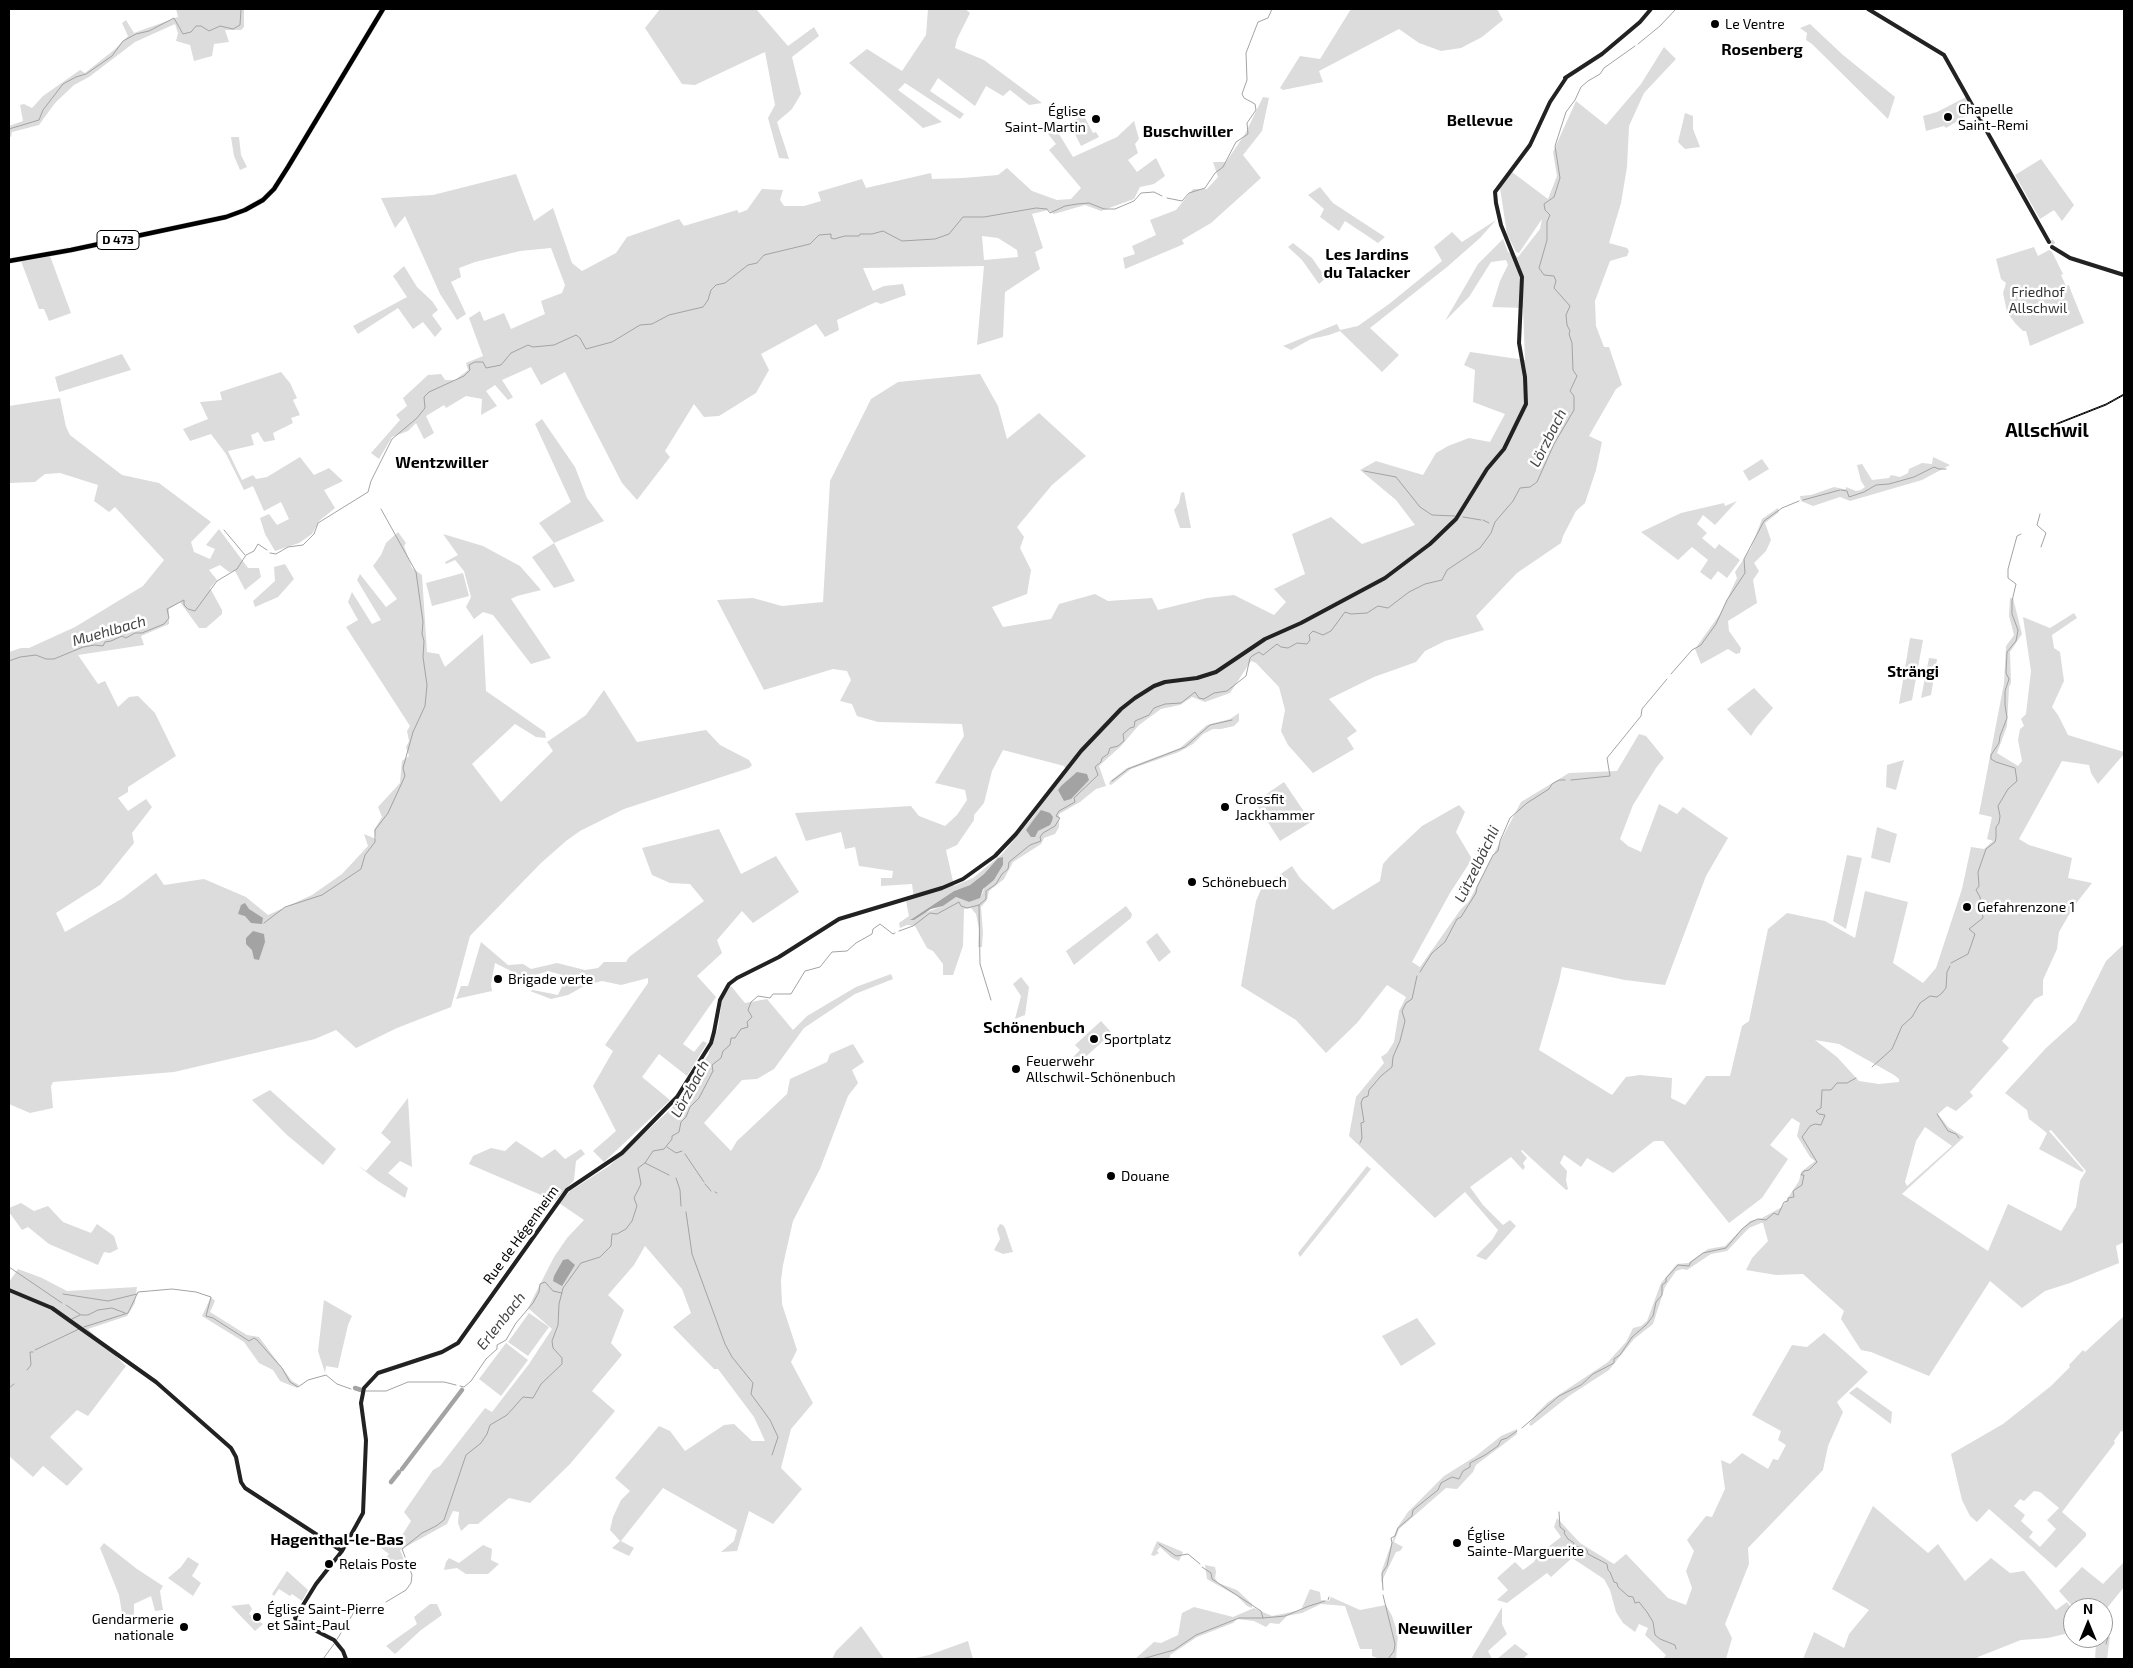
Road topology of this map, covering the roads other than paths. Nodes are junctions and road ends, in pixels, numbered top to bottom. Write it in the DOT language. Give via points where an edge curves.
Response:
graph roads {
  1 [pos="383,9"];
  2 [pos="1651,9"];
  3 [pos="1868,9"];
  4 [pos="2050,241"];
  5 [pos="2054,246"];
  6 [pos="9,261"];
  7 [pos="2124,275"];
  8 [pos="9,1290"];
  9 [pos="342,1551"];
  10 [pos="346,1659"];
  1 -- 6 [label="main road, D 473" via="282,176 263,200 240,212 191,225"];
  2 -- 9 [label="main road, Rue de Hégenheim" via="1602,54 1566,78 1550,102 1530,144 1495,192 1501,225 1522,277 1519,343 1526,404 1504,449 1446,531 1385,578 1266,639 1216,672 1165,682 1135,698 1081,751 1016,834 995,856 963,879 840,919 729,984 720,1000 711,1043 677,1097 622,1153 567,1190 458,1343 442,1352 378,1373 364,1388 360,1403 366,1437 364,1511"];
  3 -- 4 [label="main road" via="1944,56"];
  5 -- 7 [label="main road" via="2062,254"];
  8 -- 9 [label="main road" via="52,1308 156,1382 231,1448 245,1488"];
  9 -- 10 [label="main road" via="295,1617 334,1640"];
}
